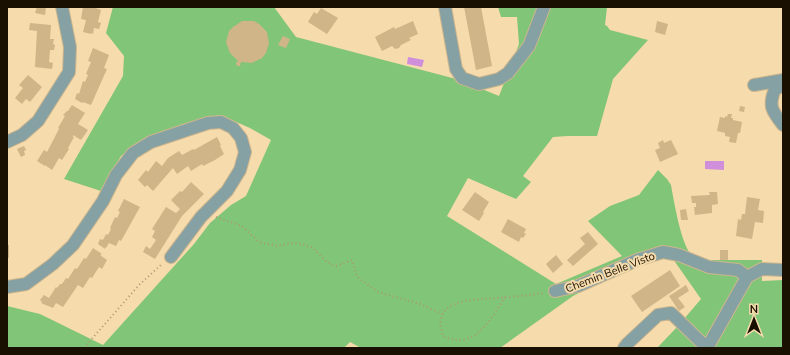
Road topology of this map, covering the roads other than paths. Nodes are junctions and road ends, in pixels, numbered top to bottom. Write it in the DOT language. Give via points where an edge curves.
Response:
graph roads {
  1 [pos="62,7"];
  2 [pos="445,7"];
  3 [pos="544,7"];
  4 [pos="783,80"];
  5 [pos="754,85"];
  6 [pos="783,86"];
  7 [pos="782,122"];
  8 [pos="7,142"];
  9 [pos="171,257"];
  10 [pos="783,270"];
  11 [pos="747,277"];
  12 [pos="7,288"];
  13 [pos="555,291"];
  14 [pos="624,348"];
  15 [pos="707,348"];
  1 -- 8 [label="street" via="70,47 69,72 38,121 22,135"];
  2 -- 3 [label="street" via="456,69 462,78 479,84 499,80 508,73 529,46"];
  4 -- 5 [label="street"];
  6 -- 7 [label="street" via="775,89 770,100 774,113"];
  9 -- 12 [label="street" via="205,213 228,191 240,170 245,152 241,138 233,128 221,122 208,123 151,142 133,153 116,174 103,201 73,245 31,281"];
  10 -- 11 [label="street" via="762,269"];
  11 -- 13 [label="street, Chemin Belle Visto" via="738,270 708,267 679,255 663,252 637,260 578,286"];
  11 -- 15 [label="street"];
  14 -- 15 [label="street" via="658,314 671,313"];
}
